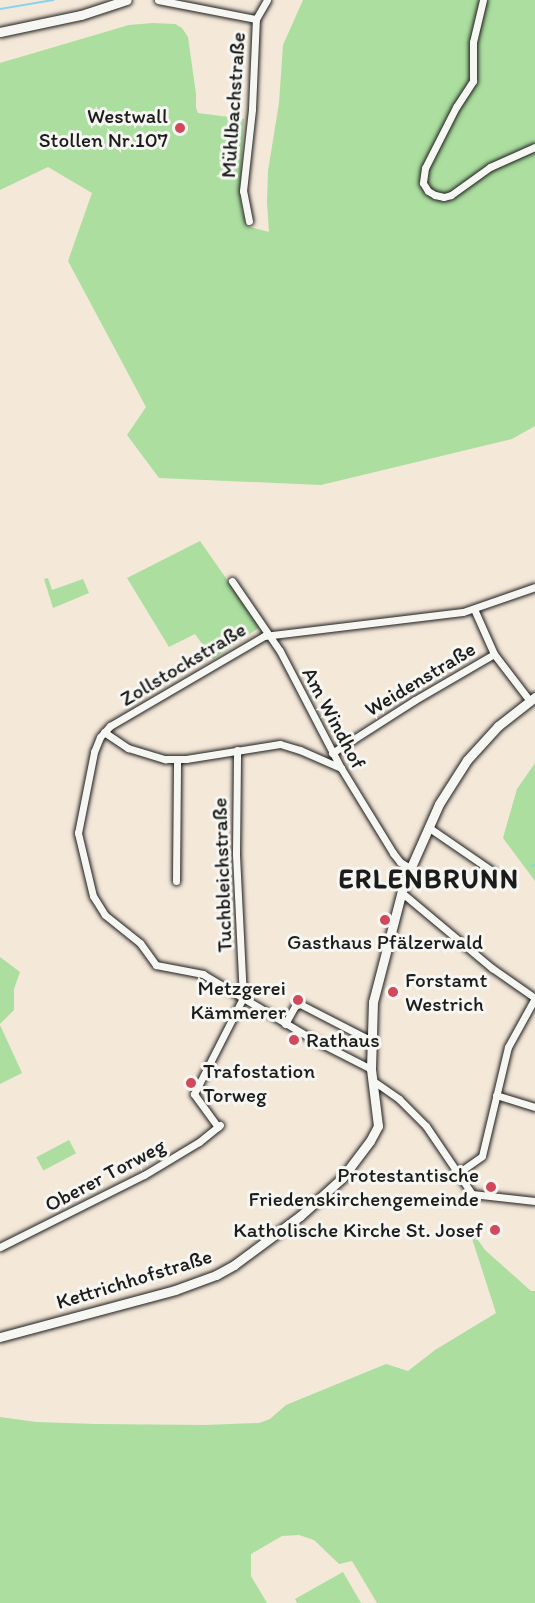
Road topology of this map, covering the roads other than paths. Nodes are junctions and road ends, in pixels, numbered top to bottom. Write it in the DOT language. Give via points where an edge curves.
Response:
graph roads {
  1 [pos="127,0"];
  2 [pos="158,0"];
  3 [pos="267,0"];
  4 [pos="483,0"];
  5 [pos="114,3"];
  6 [pos="256,19"];
  7 [pos="0,32"];
  8 [pos="535,147"];
  9 [pos="249,221"];
  10 [pos="232,581"];
  11 [pos="535,587"];
  12 [pos="474,609"];
  13 [pos="269,634"];
  14 [pos="494,654"];
  15 [pos="532,699"];
  16 [pos="104,732"];
  17 [pos="237,750"];
  18 [pos="332,753"];
  19 [pos="177,759"];
  20 [pos="341,768"];
  21 [pos="428,827"];
  22 [pos="410,868"];
  23 [pos="492,871"];
  24 [pos="176,881"];
  25 [pos="401,892"];
  26 [pos="243,998"];
  27 [pos="535,998"];
  28 [pos="285,1024"];
  29 [pos="372,1041"];
  30 [pos="371,1069"];
  31 [pos="372,1080"];
  32 [pos="496,1095"];
  33 [pos="535,1107"];
  34 [pos="458,1173"];
  35 [pos="535,1201"];
  36 [pos="0,1247"];
  37 [pos="0,1337"];
  1 -- 5 [label="street"];
  2 -- 6 [label="street, Mühlbachstraße"];
  3 -- 6 [label="street"];
  4 -- 8 [label="street" via="474,42 473,81 425,168 423,183 435,195 451,195 490,167"];
  5 -- 7 [label="street"];
  6 -- 9 [label="street, Mühlbachstraße" via="252,118 243,192"];
  10 -- 13 [label="street, Am Windhof"];
  11 -- 12 [label="street, Zollstockstraße"];
  12 -- 13 [label="street, Zollstockstraße"];
  12 -- 14 [label="street"];
  13 -- 16 [label="street, Zollstockstraße"];
  13 -- 18 [label="street, Am Windhof"];
  14 -- 15 [label="street"];
  14 -- 18 [label="street, Weidenstraße"];
  15 -- 21 [label="street, Kettrichhofstraße" via="484,738 466,760"];
  16 -- 19 [label="street" via="120,744 147,755"];
  16 -- 26 [label="street" via="94,752 78,833 96,903 112,922 140,943 156,965 203,974"];
  17 -- 19 [label="street"];
  17 -- 20 [label="street" via="280,744"];
  17 -- 26 [label="street, Tuchbleichstraße" via="236,854"];
  18 -- 20 [label="street, Am Windhof"];
  19 -- 24 [label="street"];
  20 -- 22 [label="street, Am Windhof" via="393,853"];
  21 -- 22 [label="street, Kettrichhofstraße"];
  21 -- 23 [label="street"];
  22 -- 25 [label="street, Kettrichhofstraße"];
  25 -- 27 [label="street" via="475,955"];
  25 -- 29 [label="street, Kettrichhofstraße" via="375,989"];
  26 -- 28 [label="street"];
  26 -- 36 [label="street, Oberer Torweg" via="194,1094 220,1126 144,1175"];
  27 -- 32 [label="street" via="511,1038"];
  28 -- 29 [label="street" via="300,1004"];
  28 -- 30 [label="street"];
  29 -- 30 [label="street, Kettrichhofstraße"];
  30 -- 31 [label="street, Kettrichhofstraße"];
  31 -- 34 [label="street" via="399,1099 426,1126"];
  31 -- 37 [label="street, Kettrichhofstraße" via="378,1120 370,1141 330,1191 234,1265 196,1284"];
  32 -- 33 [label="street"];
  32 -- 34 [label="street" via="482,1156"];
  34 -- 35 [label="street" via="475,1196"];
}
